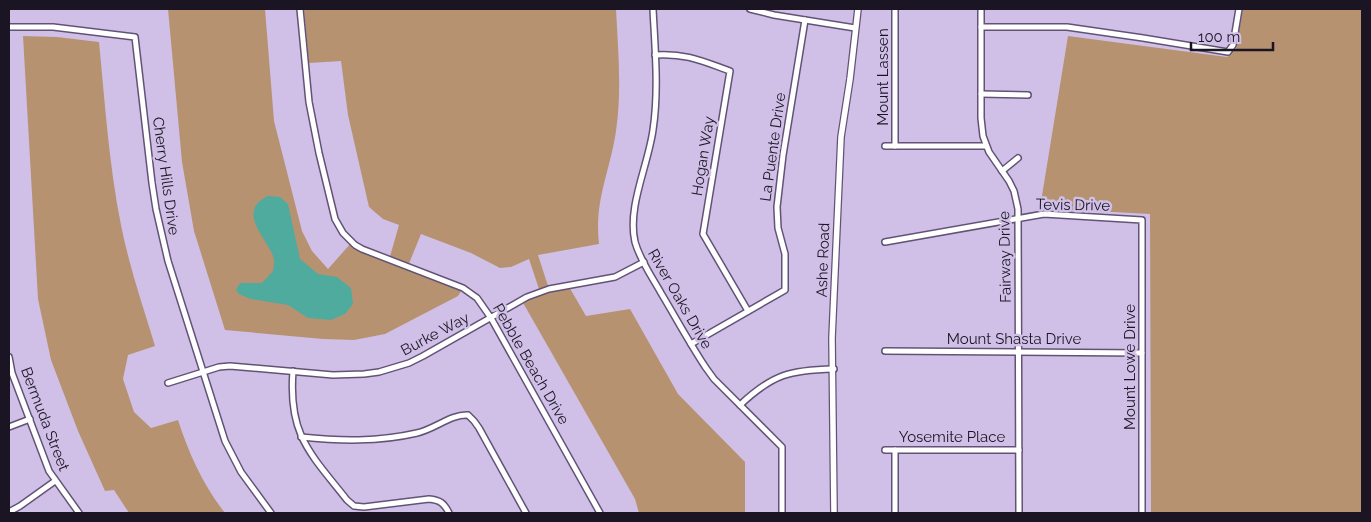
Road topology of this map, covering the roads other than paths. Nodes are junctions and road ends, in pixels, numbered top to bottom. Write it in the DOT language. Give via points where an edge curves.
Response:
graph roads {
  1 [pos="300,9"];
  2 [pos="652,9"];
  3 [pos="750,9"];
  4 [pos="858,9"];
  5 [pos="895,9"];
  6 [pos="981,9"];
  7 [pos="1239,9"];
  8 [pos="805,20"];
  9 [pos="9,27"];
  10 [pos="855,28"];
  11 [pos="981,28"];
  12 [pos="655,54"];
  13 [pos="981,94"];
  14 [pos="1028,95"];
  15 [pos="885,146"];
  16 [pos="895,146"];
  17 [pos="986,146"];
  18 [pos="1018,158"];
  19 [pos="1002,171"];
  20 [pos="1019,218"];
  21 [pos="1142,220"];
  22 [pos="885,242"];
  23 [pos="644,262"];
  24 [pos="748,311"];
  25 [pos="490,318"];
  26 [pos="691,344"];
  27 [pos="885,351"];
  28 [pos="1019,352"];
  29 [pos="1142,353"];
  30 [pos="9,357"];
  31 [pos="834,369"];
  32 [pos="293,371"];
  33 [pos="202,372"];
  34 [pos="168,383"];
  35 [pos="740,405"];
  36 [pos="30,419"];
  37 [pos="9,427"];
  38 [pos="301,437"];
  39 [pos="885,450"];
  40 [pos="895,450"];
  41 [pos="1019,450"];
  42 [pos="55,481"];
  43 [pos="9,512"];
  44 [pos="79,513"];
  45 [pos="271,513"];
  46 [pos="449,513"];
  47 [pos="526,513"];
  48 [pos="600,513"];
  49 [pos="782,513"];
  50 [pos="834,513"];
  51 [pos="895,513"];
  52 [pos="1019,513"];
  53 [pos="1142,513"];
  1 -- 25 [label="street, Pebble Beach Drive" via="314,130 338,226 362,249 471,292"];
  2 -- 12 [label="street, River Oaks Drive"];
  3 -- 8 [label="street"];
  4 -- 10 [label="street, Ashe Road"];
  5 -- 16 [label="street, Mount Lassen"];
  6 -- 11 [label="street, Fairway Drive"];
  7 -- 11 [label="street" via="1233,45 1228,52 1067,27"];
  8 -- 10 [label="street"];
  8 -- 24 [label="street, La Puente Drive" via="776,207 785,254 785,290"];
  9 -- 33 [label="street, Cherry Hills Drive" via="135,37 156,209 168,261"];
  10 -- 31 [label="street, Ashe Road" via="841,137 832,338"];
  11 -- 13 [label="street, Fairway Drive"];
  12 -- 23 [label="street, River Oaks Drive" via="653,131 633,220 636,243"];
  12 -- 24 [label="street, Hogan Way" via="681,54 730,71 703,234"];
  13 -- 14 [label="street"];
  13 -- 17 [label="street, Fairway Drive" via="981,125"];
  15 -- 16 [label="street"];
  16 -- 17 [label="street"];
  17 -- 19 [label="street, Fairway Drive"];
  18 -- 19 [label="street"];
  19 -- 20 [label="street, Fairway Drive" via="1014,191"];
  20 -- 21 [label="street, Tevis Drive" via="1044,214"];
  20 -- 22 [label="street, Tevis Drive"];
  20 -- 28 [label="street, Fairway Drive"];
  21 -- 29 [label="street, Mount Lowe Drive"];
  23 -- 25 [label="street, Burke Way" via="615,277 540,292"];
  23 -- 26 [label="street, River Oaks Drive"];
  24 -- 26 [label="street, La Puente Drive"];
  25 -- 32 [label="street, Burke Way" via="423,356 394,368 349,375"];
  25 -- 48 [label="street, Pebble Beach Drive"];
  26 -- 35 [label="street, River Oaks Drive" via="714,379"];
  27 -- 28 [label="street, Mount Shasta Drive"];
  28 -- 29 [label="street, Mount Shasta Drive"];
  28 -- 41 [label="street, Fairway Drive"];
  29 -- 53 [label="street, Mount Lowe Drive"];
  30 -- 36 [label="street, Bermuda Street"];
  31 -- 35 [label="street" via="783,375 763,385"];
  31 -- 50 [label="street, Ashe Road"];
  32 -- 33 [label="street, Burke Way" via="240,366"];
  32 -- 38 [label="street" via="292,402"];
  33 -- 34 [label="street, Burke Way"];
  33 -- 45 [label="street, Cherry Hills Drive" via="233,457"];
  35 -- 49 [label="street, River Oaks Drive" via="782,447"];
  36 -- 37 [label="street"];
  36 -- 42 [label="street, Bermuda Street"];
  38 -- 46 [label="street" via="309,452 354,506 429,499 444,504"];
  38 -- 47 [label="street" via="351,441 405,435 428,430 455,416 468,415 479,428"];
  39 -- 40 [label="street, Yosemite Place"];
  40 -- 41 [label="street, Yosemite Place"];
  40 -- 51 [label="street"];
  41 -- 52 [label="street, Fairway Drive"];
  42 -- 43 [label="street"];
  42 -- 44 [label="street, Bermuda Street"];
}
